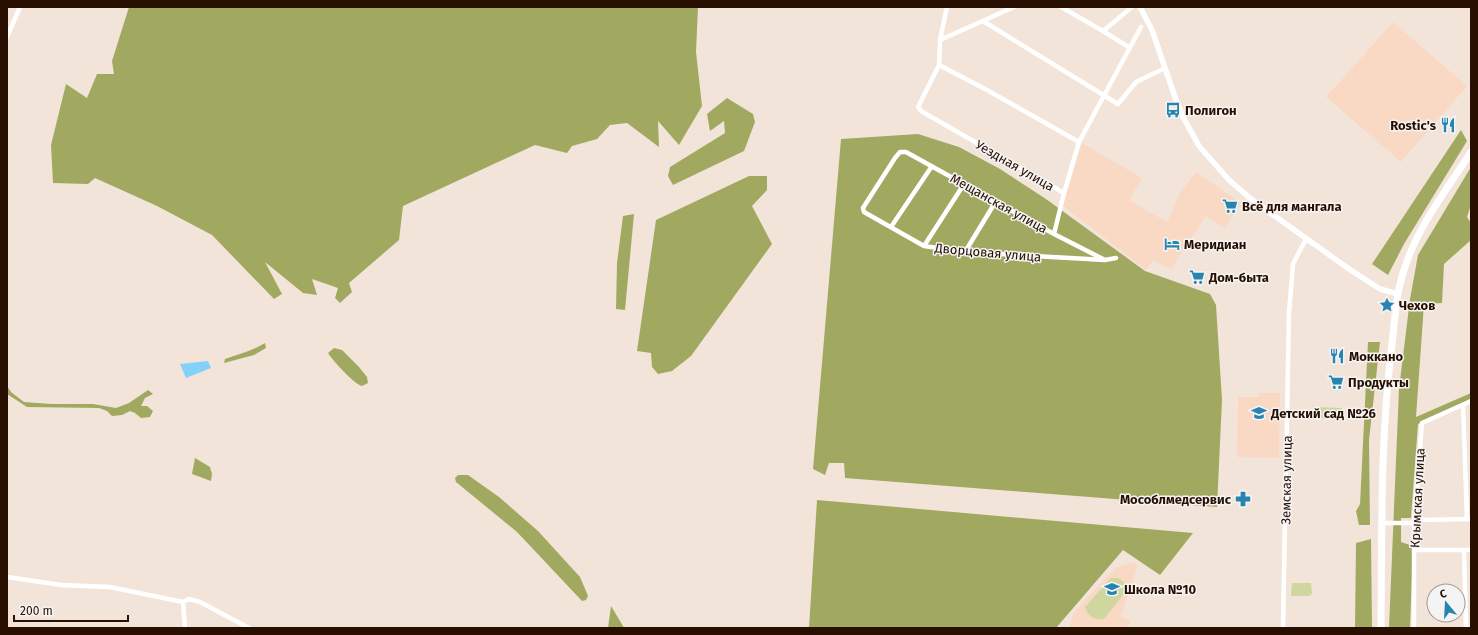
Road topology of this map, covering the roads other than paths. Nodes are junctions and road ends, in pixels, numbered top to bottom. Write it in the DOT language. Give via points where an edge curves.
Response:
graph roads {
  1 [pos="20,7"];
  2 [pos="1062,7"];
  3 [pos="1132,7"];
  4 [pos="1140,7"];
  5 [pos="948,8"];
  6 [pos="1011,8"];
  7 [pos="983,22"];
  8 [pos="1141,27"];
  9 [pos="1103,31"];
  10 [pos="7,37"];
  11 [pos="940,40"];
  12 [pos="1130,48"];
  13 [pos="938,65"];
  14 [pos="1165,68"];
  15 [pos="1104,96"];
  16 [pos="1079,142"];
  17 [pos="1471,152"];
  18 [pos="932,166"];
  19 [pos="964,184"];
  20 [pos="1064,193"];
  21 [pos="996,201"];
  22 [pos="868,215"];
  23 [pos="891,227"];
  24 [pos="1054,234"];
  25 [pos="1306,239"];
  26 [pos="924,246"];
  27 [pos="965,252"];
  28 [pos="1116,258"];
  29 [pos="1105,260"];
  30 [pos="1398,294"];
  31 [pos="1471,401"];
  32 [pos="1463,405"];
  33 [pos="1469,519"];
  34 [pos="1415,522"];
  35 [pos="1382,523"];
  36 [pos="1415,550"];
  37 [pos="1464,550"];
  38 [pos="1471,550"];
  39 [pos="7,577"];
  40 [pos="183,602"];
  41 [pos="185,628"];
  42 [pos="249,628"];
  43 [pos="1283,628"];
  44 [pos="1382,628"];
  45 [pos="1414,628"];
  46 [pos="1466,628"];
  1 -- 10 [label="street"];
  2 -- 9 [label="street"];
  3 -- 9 [label="street"];
  4 -- 14 [label="street" via="1152,30"];
  5 -- 11 [label="street"];
  6 -- 7 [label="street"];
  7 -- 11 [label="street"];
  7 -- 15 [label="street"];
  8 -- 12 [label="street, Уездная улица"];
  9 -- 12 [label="street"];
  11 -- 13 [label="street"];
  12 -- 15 [label="street, Уездная улица"];
  13 -- 16 [label="street" via="988,90"];
  13 -- 20 [label="street, Уездная улица" via="918,107 921,111"];
  14 -- 15 [label="street" via="1136,82 1118,104"];
  14 -- 25 [label="street" via="1183,116 1200,146 1229,180"];
  15 -- 16 [label="street, Уездная улица"];
  16 -- 20 [label="street, Уездная улица"];
  17 -- 30 [label="main road" via="1415,240 1404,268"];
  18 -- 19 [label="street, Мещанская улица"];
  18 -- 22 [label="street, Мещанская улица" via="906,152 900,152 863,208"];
  18 -- 23 [label="street"];
  19 -- 21 [label="street, Мещанская улица"];
  19 -- 26 [label="street"];
  20 -- 24 [label="street"];
  21 -- 24 [label="street, Мещанская улица"];
  21 -- 27 [label="street"];
  22 -- 23 [label="street, Дворцовая улица"];
  23 -- 26 [label="street, Дворцовая улица"];
  24 -- 29 [label="street, Мещанская улица"];
  25 -- 30 [label="street" via="1380,289"];
  25 -- 43 [label="street, Земская улица" via="1293,264 1289,331"];
  26 -- 27 [label="street, Дворцовая улица"];
  27 -- 29 [label="street, Дворцовая улица"];
  28 -- 29 [label="street, Дворцовая улица"];
  30 -- 35 [label="main road" via="1388,378"];
  31 -- 32 [label="street, Крымская улица"];
  32 -- 33 [label="street"];
  32 -- 34 [label="street, Крымская улица" via="1422,423"];
  33 -- 34 [label="street"];
  34 -- 35 [label="street"];
  34 -- 36 [label="street, Крымская улица"];
  35 -- 44 [label="main road"];
  36 -- 37 [label="street"];
  36 -- 45 [label="street, Крымская улица"];
  37 -- 38 [label="street"];
  37 -- 46 [label="street"];
  39 -- 40 [label="street" via="61,585 110,588"];
  40 -- 41 [label="street"];
  40 -- 42 [label="street" via="189,599 200,602"];
}
